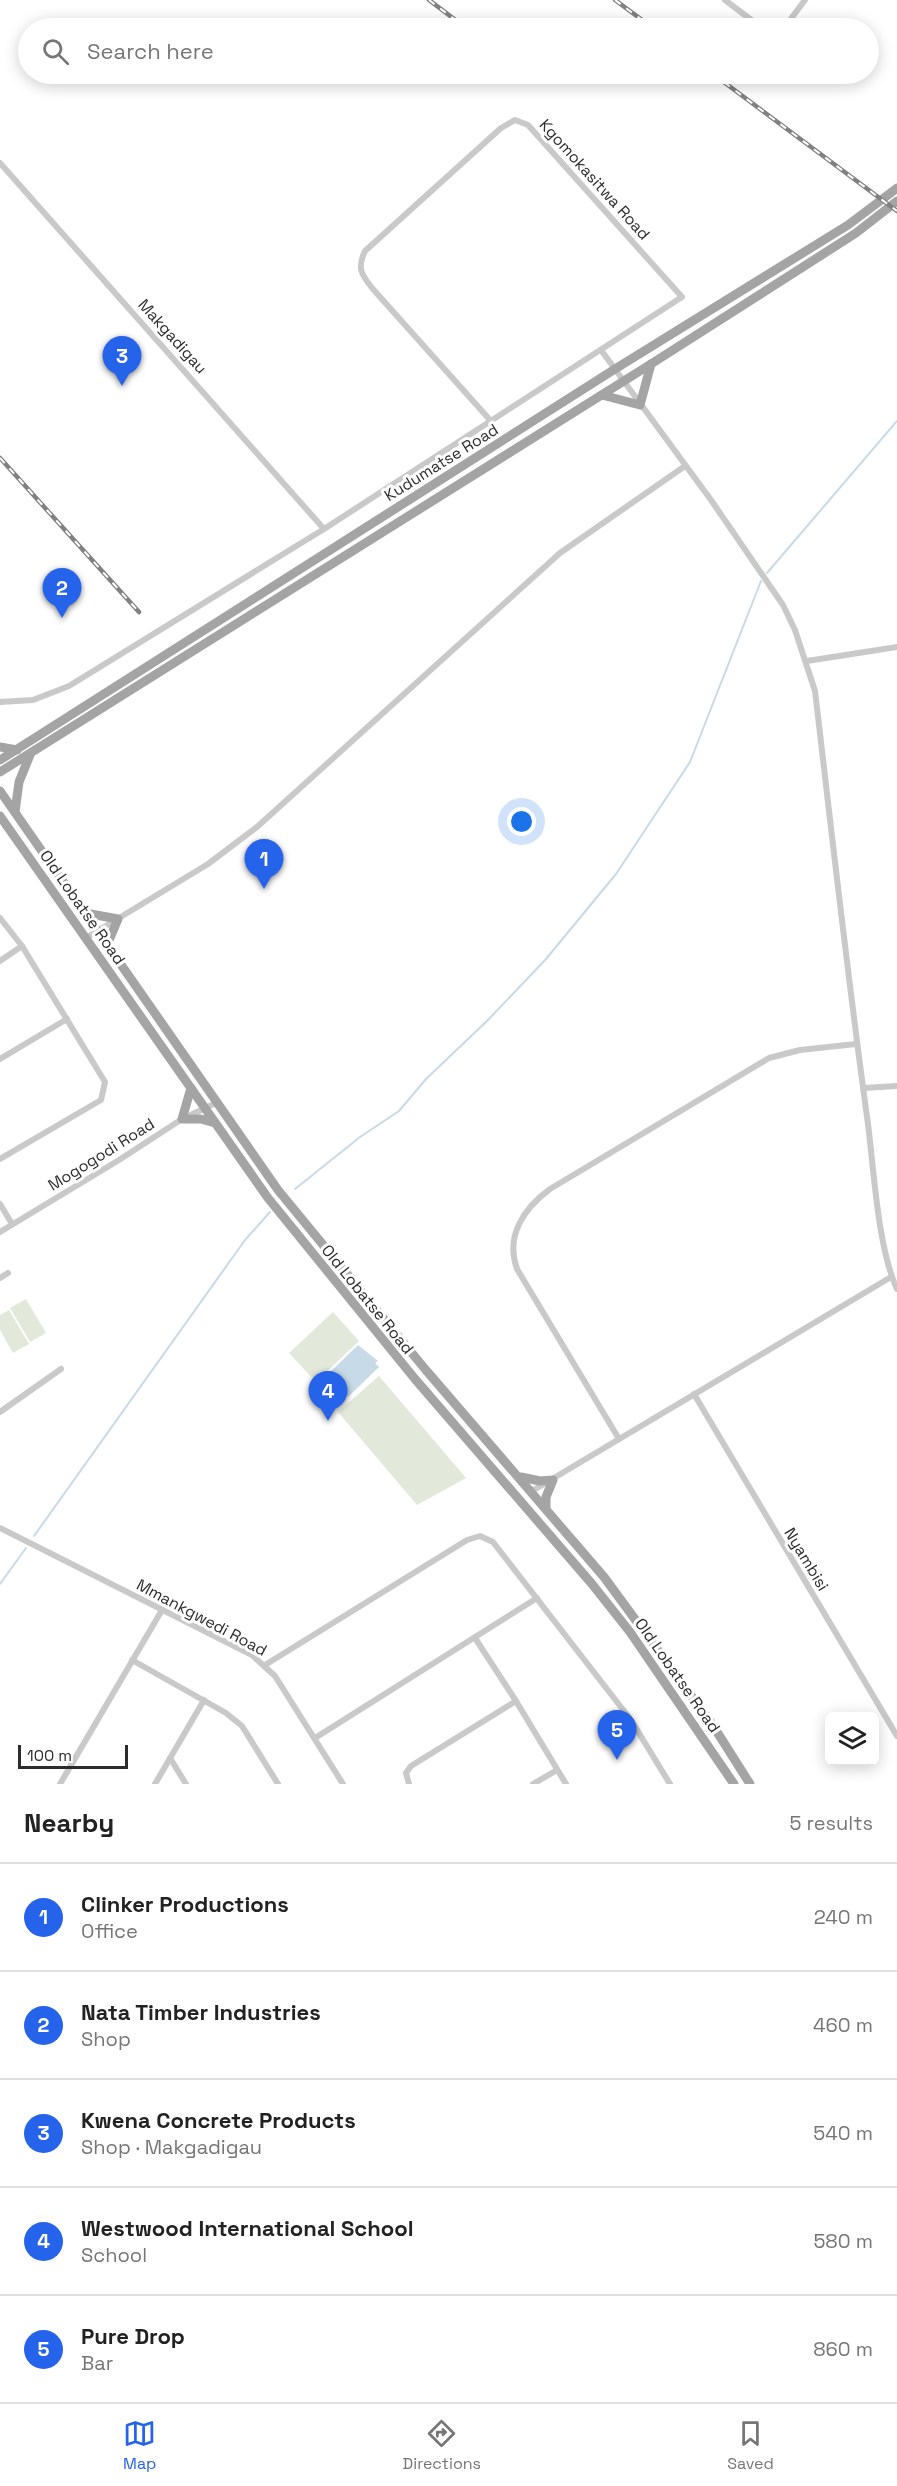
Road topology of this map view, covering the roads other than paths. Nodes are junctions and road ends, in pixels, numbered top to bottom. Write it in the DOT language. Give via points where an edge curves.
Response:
graph roads {
  1 [pos="725,0"];
  2 [pos="805,0"];
  3 [pos="749,18"];
  4 [pos="792,18"];
  5 [pos="0,163"];
  6 [pos="897,188"];
  7 [pos="897,201"];
  8 [pos="601,350"];
  9 [pos="651,364"];
  10 [pos="615,369"];
  11 [pos="624,382"];
  12 [pos="602,395"];
  13 [pos="640,405"];
  14 [pos="490,420"];
  15 [pos="685,466"];
  16 [pos="324,529"];
  17 [pos="897,647"];
  18 [pos="807,661"];
  19 [pos="0,702"];
  20 [pos="0,747"];
  21 [pos="16,750"];
  22 [pos="30,755"];
  23 [pos="0,760"];
  24 [pos="0,772"];
  25 [pos="0,791"];
  26 [pos="15,812"];
  27 [pos="1,819"];
  28 [pos="85,913"];
  29 [pos="0,918"];
  30 [pos="118,919"];
  31 [pos="98,932"];
  32 [pos="86,938"];
  33 [pos="107,945"];
  34 [pos="22,946"];
  35 [pos="0,961"];
  36 [pos="67,1019"];
  37 [pos="856,1044"];
  38 [pos="0,1059"];
  39 [pos="897,1086"];
  40 [pos="191,1088"];
  41 [pos="863,1088"];
  42 [pos="216,1103"];
  43 [pos="206,1109"];
  44 [pos="182,1119"];
  45 [pos="216,1123"];
  46 [pos="0,1159"];
  47 [pos="0,1204"];
  48 [pos="12,1224"];
  49 [pos="0,1232"];
  50 [pos="8,1273"];
  51 [pos="891,1277"];
  52 [pos="0,1278"];
  53 [pos="897,1289"];
  54 [pos="61,1369"];
  55 [pos="694,1394"];
  56 [pos="0,1411"];
  57 [pos="619,1439"];
  58 [pos="519,1476"];
  59 [pos="553,1480"];
  60 [pos="508,1485"];
  61 [pos="532,1491"];
  62 [pos="527,1508"];
  63 [pos="546,1508"];
  64 [pos="0,1528"];
  65 [pos="537,1598"];
  66 [pos="162,1610"];
  67 [pos="475,1638"];
  68 [pos="132,1660"];
  69 [pos="265,1665"];
  70 [pos="204,1700"];
  71 [pos="516,1701"];
  72 [pos="897,1736"];
  73 [pos="315,1738"];
  74 [pos="170,1758"];
  75 [pos="556,1770"];
  76 [pos="60,1784"];
  77 [pos="155,1784"];
  78 [pos="186,1784"];
  79 [pos="278,1784"];
  80 [pos="343,1784"];
  81 [pos="409,1784"];
  82 [pos="533,1784"];
  83 [pos="566,1784"];
  84 [pos="669,1784"];
  85 [pos="734,1784"];
  86 [pos="750,1784"];
  1 -- 3 [label="street"];
  2 -- 4 [label="street"];
  5 -- 16 [label="street, Makgadigau"];
  6 -- 10 [label="main road, Kudumatse Road" via="848,225"];
  7 -- 9 [label="main road, Kudumatse Road" via="856,234"];
  8 -- 10 [label="street"];
  8 -- 14 [label="street, Kgomokasitwa Road"];
  8 -- 14 [label="street, Kgomokasitwa Road" via="682,297 528,125 515,120 501,128 365,251 359,263 361,274 372,288"];
  9 -- 11 [label="main road, Kudumatse Road"];
  9 -- 13 [label="main road"];
  10 -- 11 [label="street"];
  10 -- 21 [label="main road, Kudumatse Road"];
  11 -- 12 [label="main road, Kudumatse Road"];
  11 -- 13 [label="street"];
  12 -- 13 [label="main road"];
  12 -- 22 [label="main road, Kudumatse Road"];
  13 -- 15 [label="street"];
  14 -- 16 [label="street"];
  15 -- 18 [label="street" via="767,580"];
  15 -- 30 [label="street" via="560,553 257,827 208,864"];
  16 -- 19 [label="street" via="69,686 33,700"];
  17 -- 18 [label="street"];
  18 -- 37 [label="street" via="815,691"];
  20 -- 21 [label="main road"];
  21 -- 23 [label="main road, Kudumatse Road"];
  22 -- 24 [label="main road, Kudumatse Road"];
  22 -- 26 [label="main road" via="19,782"];
  25 -- 26 [label="main road, Old Lobatse Road"];
  26 -- 28 [label="main road, Old Lobatse Road"];
  27 -- 32 [label="main road, Old Lobatse Road"];
  28 -- 30 [label="main road"];
  28 -- 31 [label="main road, Old Lobatse Road"];
  29 -- 34 [label="street"];
  30 -- 31 [label="street"];
  30 -- 33 [label="main road"];
  31 -- 32 [label="street"];
  31 -- 33 [label="main road, Old Lobatse Road"];
  32 -- 40 [label="main road, Old Lobatse Road"];
  33 -- 42 [label="main road, Old Lobatse Road"];
  34 -- 35 [label="street"];
  34 -- 36 [label="street"];
  36 -- 38 [label="street"];
  36 -- 46 [label="street" via="105,1082 101,1100"];
  37 -- 41 [label="street"];
  37 -- 57 [label="street" via="769,1058 550,1189 521,1217 514,1249 517,1269"];
  39 -- 41 [label="street"];
  40 -- 43 [label="main road, Old Lobatse Road"];
  40 -- 44 [label="main road"];
  41 -- 51 [label="street"];
  42 -- 43 [label="street, Mogogodi Road"];
  42 -- 58 [label="main road, Old Lobatse Road" via="330,1256"];
  43 -- 44 [label="street, Mogogodi Road"];
  43 -- 45 [label="main road, Old Lobatse Road"];
  44 -- 45 [label="main road"];
  44 -- 48 [label="street, Mogogodi Road"];
  45 -- 60 [label="main road, Old Lobatse Road" via="320,1264"];
  47 -- 48 [label="street"];
  48 -- 49 [label="street, Mogogodi Road"];
  50 -- 52 [label="street"];
  51 -- 53 [label="street"];
  51 -- 55 [label="street"];
  54 -- 56 [label="street"];
  55 -- 57 [label="street"];
  55 -- 72 [label="street, Nyambisi"];
  57 -- 59 [label="street"];
  58 -- 59 [label="main road"];
  58 -- 61 [label="main road, Old Lobatse Road"];
  59 -- 61 [label="street"];
  59 -- 63 [label="main road"];
  60 -- 61 [label="main road"];
  60 -- 62 [label="main road, Old Lobatse Road"];
  61 -- 62 [label="main road"];
  61 -- 63 [label="main road, Old Lobatse Road"];
  62 -- 85 [label="main road, Old Lobatse Road" via="630,1632"];
  63 -- 86 [label="main road, Old Lobatse Road" via="643,1626"];
  64 -- 66 [label="street, Mmankgwedi Road"];
  65 -- 67 [label="street"];
  65 -- 69 [label="street" via="493,1542 480,1536 467,1540"];
  65 -- 84 [label="street" via="632,1720"];
  66 -- 68 [label="street"];
  66 -- 69 [label="street, Mmankgwedi Road"];
  67 -- 71 [label="street"];
  67 -- 73 [label="street"];
  68 -- 70 [label="street"];
  68 -- 76 [label="street"];
  69 -- 73 [label="street, Mmankgwedi Road"];
  70 -- 74 [label="street"];
  70 -- 79 [label="street" via="243,1726"];
  71 -- 75 [label="street"];
  71 -- 81 [label="street" via="411,1766 406,1773"];
  73 -- 80 [label="street, Mmankgwedi Road"];
  74 -- 77 [label="street"];
  74 -- 78 [label="street"];
  75 -- 82 [label="street"];
  75 -- 83 [label="street"];
}
